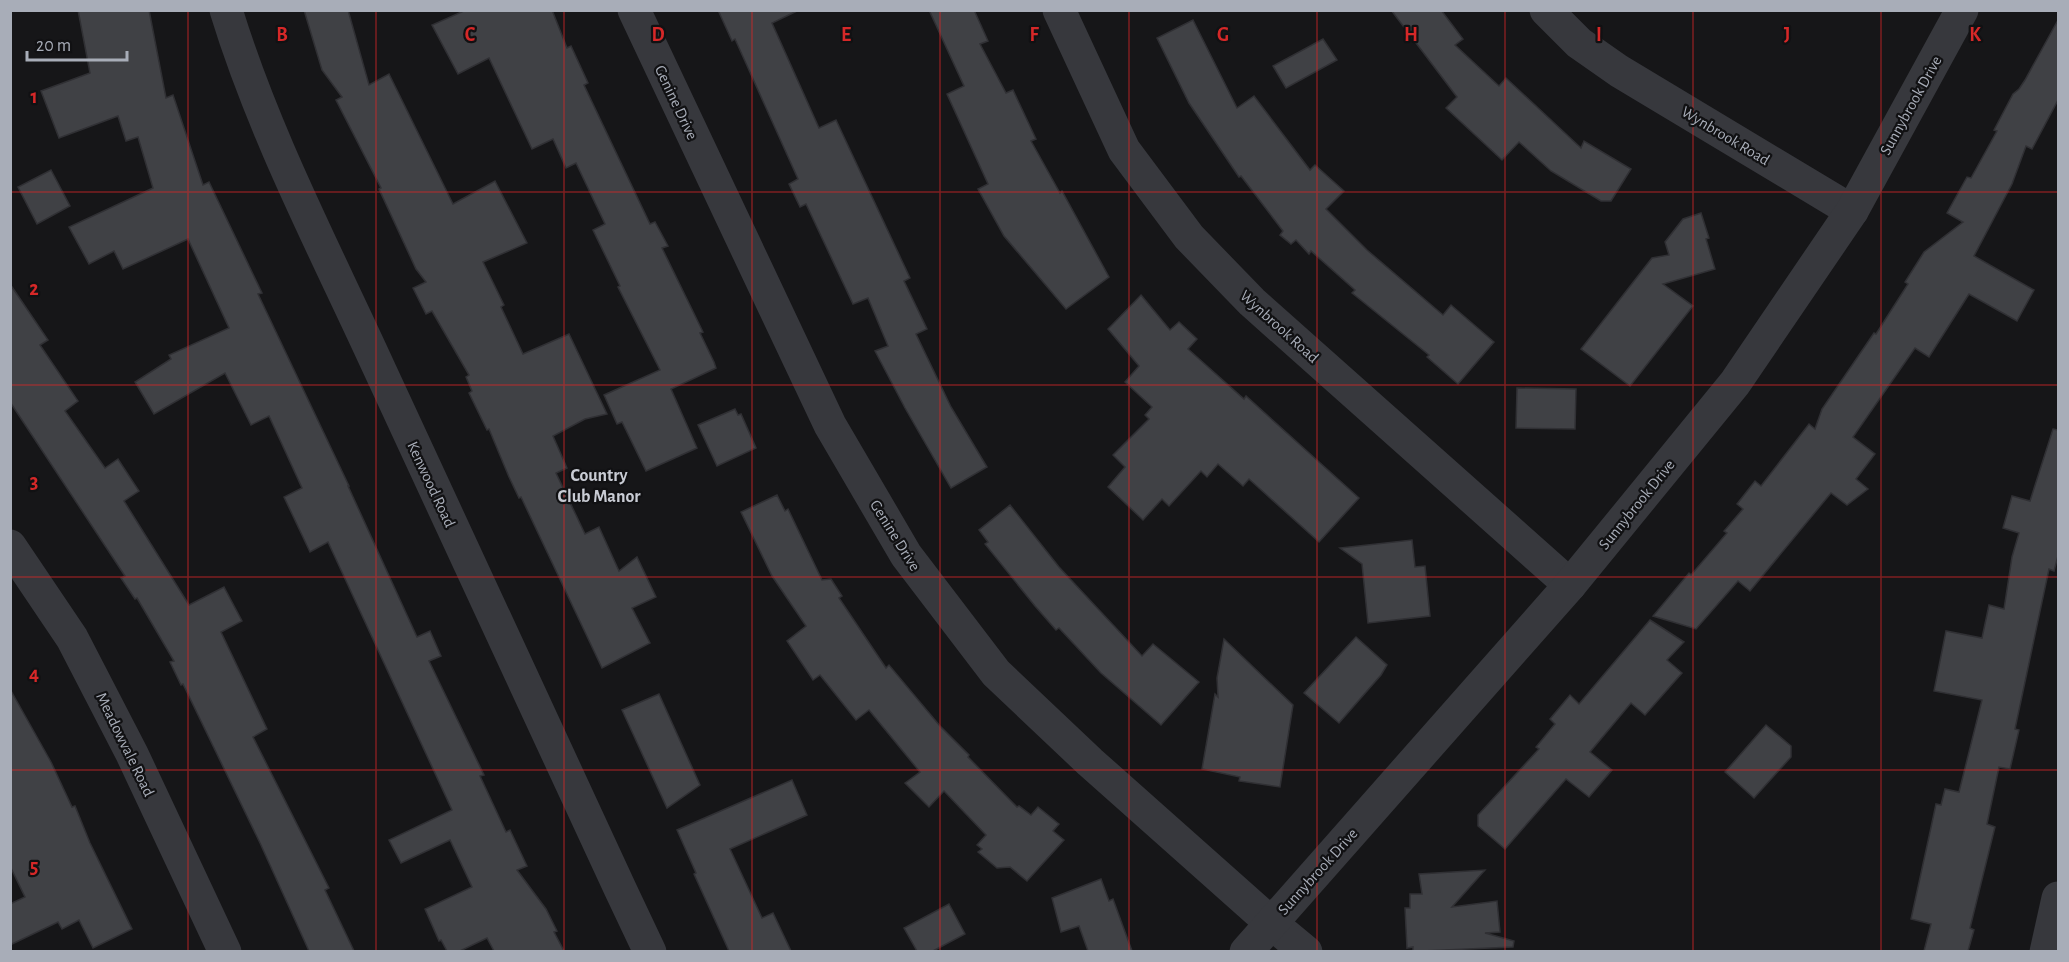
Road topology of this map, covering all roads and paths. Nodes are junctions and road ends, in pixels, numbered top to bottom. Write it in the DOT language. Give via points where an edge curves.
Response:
graph roads {
  1 [pos="226,10"];
  2 [pos="634,10"];
  3 [pos="1059,10"];
  4 [pos="1546,10"];
  5 [pos="1962,10"];
  6 [pos="1852,211"];
  7 [pos="10,546"];
  8 [pos="1570,585"];
  9 [pos="2058,898"];
  10 [pos="1271,923"];
  11 [pos="225,951"];
  12 [pos="650,951"];
  13 [pos="1246,951"];
  14 [pos="1306,951"];
  15 [pos="2046,951"];
  1 -- 12 [label="street, Kenwood Road" via="280,153"];
  2 -- 10 [label="street, Genine Drive" via="830,425 906,555 996,673"];
  3 -- 8 [label="street, Wynbrook Road" via="1124,150 1189,237 1252,302"];
  4 -- 6 [label="street, Wynbrook Road" via="1579,44 1619,71"];
  5 -- 6 [label="street, Sunnybrook Drive"];
  6 -- 8 [label="street, Sunnybrook Drive" via="1735,383"];
  7 -- 11 [label="street, Meadowvale Road" via="72,638"];
  8 -- 10 [label="street, Sunnybrook Drive"];
  9 -- 15 [label="street"];
  10 -- 13 [label="street, Sunnybrook Drive"];
  10 -- 14 [label="street, Genine Drive"];
}
